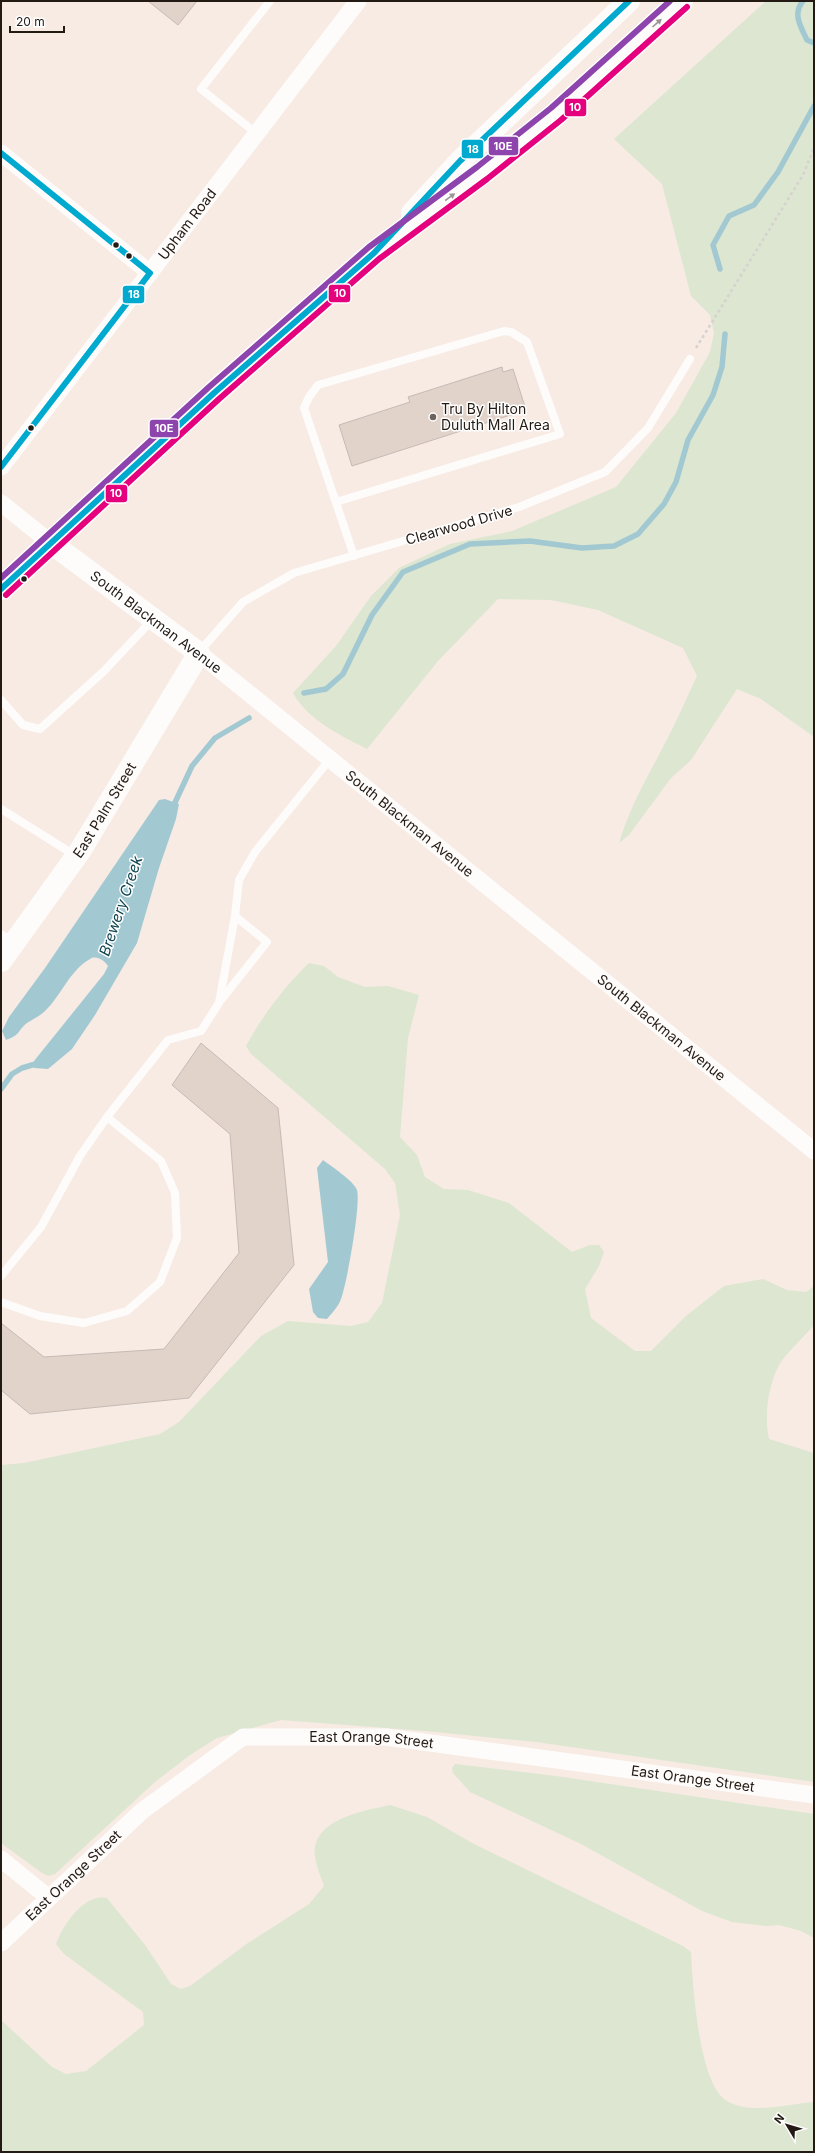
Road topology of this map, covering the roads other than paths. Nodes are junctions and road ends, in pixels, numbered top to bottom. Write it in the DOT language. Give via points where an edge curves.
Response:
graph roads {
  1 [pos="270,1"];
  2 [pos="358,1"];
  3 [pos="629,1"];
  4 [pos="682,1"];
  5 [pos="257,134"];
  6 [pos="1,153"];
  7 [pos="374,253"];
  8 [pos="150,273"];
  9 [pos="690,359"];
  10 [pos="1,467"];
  11 [pos="336,502"];
  12 [pos="1,503"];
  13 [pos="50,543"];
  14 [pos="354,556"];
  15 [pos="1,589"];
  16 [pos="153,619"];
  17 [pos="199,653"];
  18 [pos="1,700"];
  19 [pos="330,759"];
  20 [pos="1,809"];
  21 [pos="76,856"];
  22 [pos="235,916"];
  23 [pos="5,946"];
  24 [pos="219,1003"];
  25 [pos="107,1117"];
  26 [pos="814,1151"];
  27 [pos="1,1276"];
  28 [pos="1,1302"];
  29 [pos="814,1795"];
  30 [pos="1,1859"];
  31 [pos="49,1898"];
  32 [pos="1,1943"];
  1 -- 5 [label="lane" via="200,89"];
  2 -- 5 [label="street, Upham Road"];
  3 -- 7 [label="main road" via="460,161"];
  7 -- 4 [label="main road, one-way" via="556,114"];
  5 -- 8 [label="street, Upham Road"];
  6 -- 8 [label="street"];
  7 -- 13 [label="main road" via="214,393"];
  8 -- 10 [label="street, Upham Road"];
  9 -- 14 [label="lane, Clearwood Drive" via="648,428 605,472 519,507"];
  11 -- 11 [label="lane" via="304,408 318,385 504,331 511,332 527,342 560,434"];
  11 -- 14 [label="lane"];
  12 -- 13 [label="street, South Blackman Avenue"];
  13 -- 15 [label="main road"];
  13 -- 16 [label="main road, South Blackman Avenue"];
  14 -- 17 [label="lane, Clearwood Drive" via="294,573 242,602"];
  16 -- 17 [label="main road, South Blackman Avenue"];
  16 -- 18 [label="lane" via="104,671 40,729 23,725"];
  17 -- 19 [label="street, South Blackman Avenue"];
  17 -- 21 [label="main road, East Palm Street"];
  19 -- 22 [label="lane" via="252,858 238,880"];
  19 -- 26 [label="street, South Blackman Avenue"];
  20 -- 21 [label="lane"];
  21 -- 23 [label="main road, East Palm Street"];
  22 -- 24 [label="lane"];
  22 -- 24 [label="lane" via="268,942"];
  24 -- 25 [label="lane" via="201,1031 168,1040"];
  25 -- 27 [label="lane" via="80,1156 41,1227"];
  25 -- 28 [label="lane" via="161,1160 175,1193 177,1238 160,1282 128,1311 84,1323 40,1316"];
  29 -- 31 [label="street, East Orange Street" via="386,1737 243,1737 142,1811"];
  30 -- 31 [label="street"];
  31 -- 32 [label="street, East Orange Street"];
}
